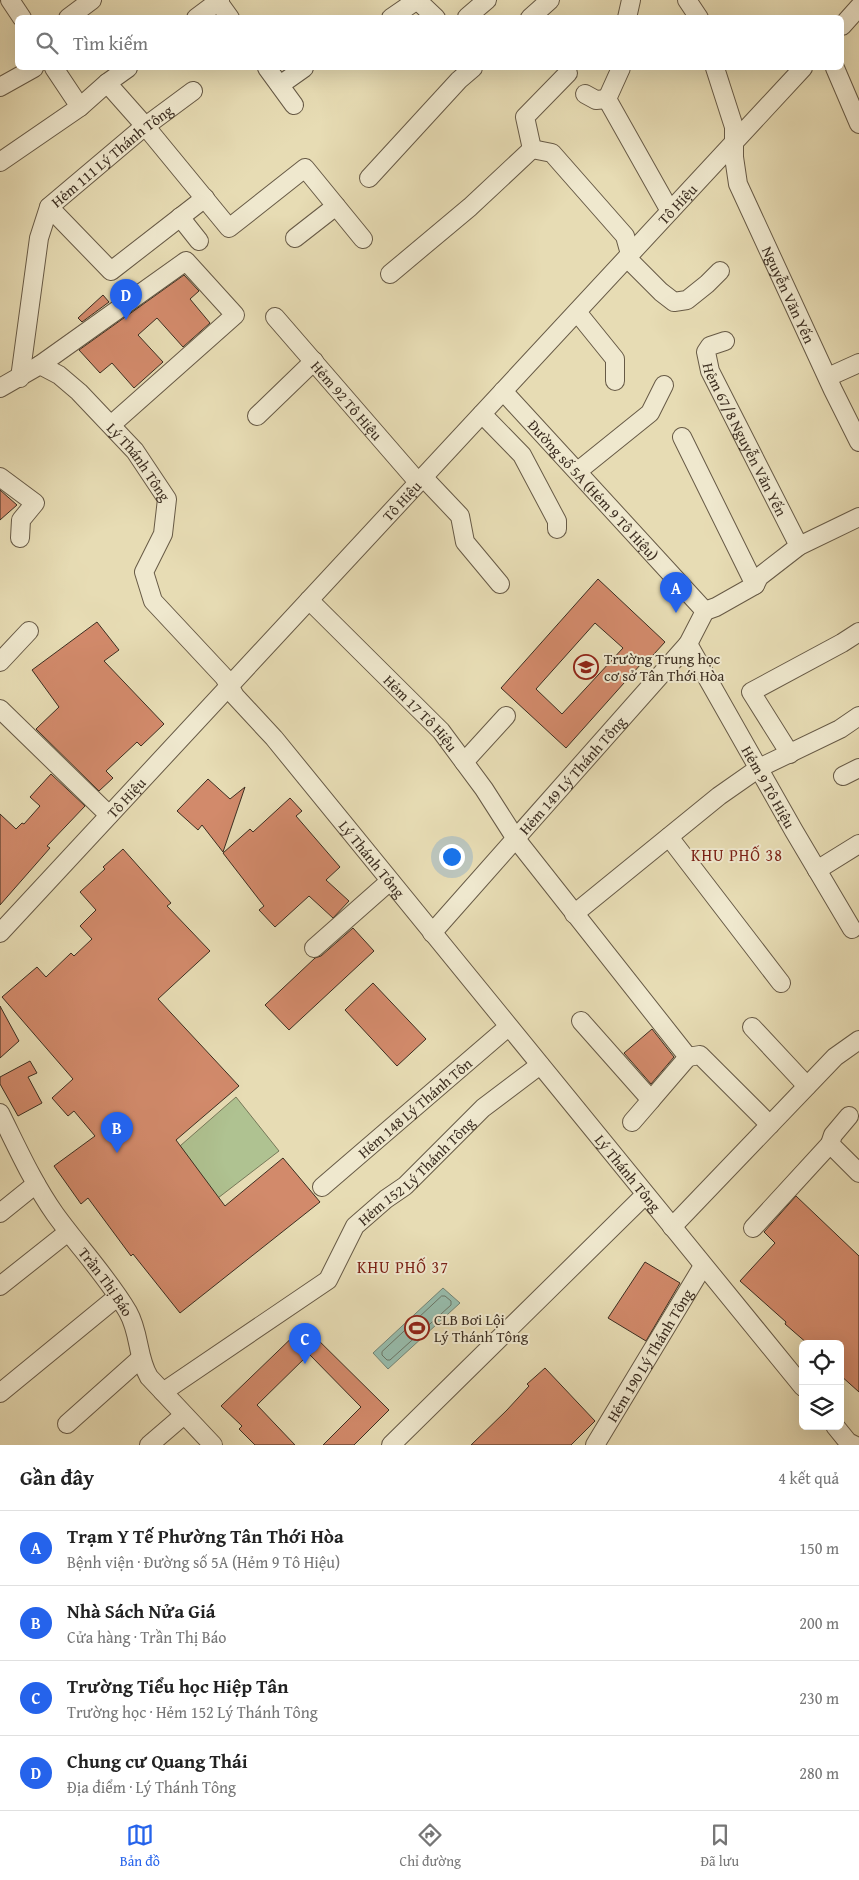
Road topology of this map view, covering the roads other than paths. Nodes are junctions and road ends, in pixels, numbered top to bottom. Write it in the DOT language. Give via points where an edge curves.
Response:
graph roads {
  1 [pos="92,0"];
  2 [pos="218,0"];
  3 [pos="417,0"];
  4 [pos="487,0"];
  5 [pos="550,0"];
  6 [pos="631,0"];
  7 [pos="687,0"];
  8 [pos="4,5"];
  9 [pos="859,8"];
  10 [pos="18,15"];
  11 [pos="72,15"];
  12 [pos="200,15"];
  13 [pos="228,15"];
  14 [pos="395,15"];
  15 [pos="433,15"];
  16 [pos="469,15"];
  17 [pos="533,15"];
  18 [pos="628,15"];
  19 [pos="697,15"];
  20 [pos="844,24"];
  21 [pos="30,70"];
  22 [pos="55,70"];
  23 [pos="125,70"];
  24 [pos="269,70"];
  25 [pos="301,70"];
  26 [pos="470,70"];
  27 [pos="620,70"];
  28 [pos="716,70"];
  29 [pos="801,70"];
  30 [pos="836,70"];
  31 [pos="568,73"];
  32 [pos="106,83"];
  33 [pos="280,85"];
  34 [pos="0,87"];
  35 [pos="194,91"];
  36 [pos="585,94"];
  37 [pos="607,99"];
  38 [pos="294,105"];
  39 [pos="80,107"];
  40 [pos="859,124"];
  41 [pos="146,127"];
  42 [pos="734,142"];
  43 [pos="532,149"];
  44 [pos="0,162"];
  45 [pos="369,178"];
  46 [pos="205,198"];
  47 [pos="336,206"];
  48 [pos="49,207"];
  49 [pos="670,211"];
  50 [pos="180,217"];
  51 [pos="295,238"];
  52 [pos="363,239"];
  53 [pos="200,241"];
  54 [pos="628,256"];
  55 [pos="720,270"];
  56 [pos="390,274"];
  57 [pos="576,312"];
  58 [pos="275,317"];
  59 [pos="725,341"];
  60 [pos="314,361"];
  61 [pos="859,363"];
  62 [pos="40,365"];
  63 [pos="828,377"];
  64 [pos="20,378"];
  65 [pos="615,381"];
  66 [pos="664,385"];
  67 [pos="0,388"];
  68 [pos="503,391"];
  69 [pos="482,414"];
  70 [pos="257,416"];
  71 [pos="111,425"];
  72 [pos="682,436"];
  73 [pos="859,442"];
  74 [pos="578,471"];
  75 [pos="0,477"];
  76 [pos="420,480"];
  77 [pos="859,517"];
  78 [pos="557,530"];
  79 [pos="20,538"];
  80 [pos="799,546"];
  81 [pos="500,584"];
  82 [pos="755,585"];
  83 [pos="309,600"];
  84 [pos="705,611"];
  85 [pos="29,631"];
  86 [pos="859,632"];
  87 [pos="688,644"];
  88 [pos="0,662"];
  89 [pos="229,686"];
  90 [pos="0,709"];
  91 [pos="506,716"];
  92 [pos="859,716"];
  93 [pos="790,754"];
  94 [pos="464,762"];
  95 [pos="758,768"];
  96 [pos="859,768"];
  97 [pos="843,776"];
  98 [pos="109,815"];
  99 [pos="668,837"];
  100 [pos="516,839"];
  101 [pos="859,844"];
  102 [pos="817,870"];
  103 [pos="390,881"];
  104 [pos="574,914"];
  105 [pos="852,929"];
  106 [pos="0,932"];
  107 [pos="432,933"];
  108 [pos="314,948"];
  109 [pos="781,983"];
  110 [pos="581,1021"];
  111 [pos="508,1027"];
  112 [pos="752,1027"];
  113 [pos="859,1040"];
  114 [pos="540,1066"];
  115 [pos="684,1066"];
  116 [pos="807,1086"];
  117 [pos="651,1100"];
  118 [pos="0,1113"];
  119 [pos="849,1116"];
  120 [pos="632,1122"];
  121 [pos="770,1125"];
  122 [pos="830,1144"];
  123 [pos="859,1173"];
  124 [pos="36,1184"];
  125 [pos="322,1187"];
  126 [pos="645,1195"];
  127 [pos="0,1213"];
  128 [pos="672,1228"];
  129 [pos="753,1228"];
  130 [pos="68,1232"];
  131 [pos="703,1266"];
  132 [pos="0,1286"];
  133 [pos="117,1297"];
  134 [pos="141,1358"];
  135 [pos="801,1385"];
  136 [pos="163,1392"];
  137 [pos="0,1393"];
  138 [pos="184,1415"];
  139 [pos="67,1424"];
  140 [pos="838,1430"];
  141 [pos="208,1443"];
  142 [pos="149,1445"];
  143 [pos="391,1445"];
  144 [pos="595,1445"];
  145 [pos="854,1445"];
  1 -- 11 [label="street"];
  2 -- 12 [label="street"];
  2 -- 13 [label="street"];
  3 -- 14 [label="street"];
  3 -- 15 [label="street"];
  4 -- 16 [label="street"];
  5 -- 17 [label="street"];
  6 -- 18 [label="street"];
  7 -- 19 [label="street"];
  8 -- 10 [label="street"];
  9 -- 20 [label="street"];
  21 -- 34 [label="street"];
  22 -- 39 [label="street"];
  23 -- 32 [label="street"];
  24 -- 33 [label="street"];
  25 -- 33 [label="street"];
  26 -- 45 [label="street"];
  27 -- 37 [label="street"];
  28 -- 42 [label="street, Nguyễn Văn Yến" via="734,127"];
  29 -- 42 [label="street, Tô Hiệu"];
  30 -- 40 [label="street"];
  31 -- 43 [label="street" via="524,117"];
  32 -- 39 [label="street"];
  32 -- 41 [label="street"];
  33 -- 38 [label="street"];
  35 -- 41 [label="street, Hẻm 111 Lý Thánh Tông"];
  36 -- 37 [label="street" via="596,100"];
  37 -- 49 [label="street"];
  39 -- 44 [label="street"];
  41 -- 46 [label="street"];
  41 -- 48 [label="street, Hẻm 111 Lý Thánh Tông"];
  42 -- 49 [label="street, Tô Hiệu"];
  42 -- 63 [label="street, Nguyễn Văn Yến" via="738,184"];
  43 -- 54 [label="street" via="552,153 625,236"];
  43 -- 56 [label="street" via="470,207"];
  46 -- 47 [label="street" via="229,228 305,168"];
  46 -- 50 [label="street"];
  47 -- 51 [label="street"];
  47 -- 52 [label="street"];
  48 -- 50 [label="street" via="111,271"];
  48 -- 64 [label="street, Hẻm 111 Lý Thánh Tông" via="39,238"];
  49 -- 54 [label="street, Tô Hiệu"];
  50 -- 53 [label="street"];
  54 -- 55 [label="street" via="660,292 674,302 687,300"];
  54 -- 57 [label="street, Tô Hiệu"];
  57 -- 65 [label="street" via="615,359"];
  57 -- 68 [label="street, Tô Hiệu"];
  58 -- 60 [label="street, Hẻm 92 Tô Hiệu"];
  59 -- 80 [label="street, Hẻm 67/8 Nguyễn Văn Yến" via="710,346 706,352 710,371"];
  60 -- 70 [label="street"];
  60 -- 76 [label="street, Hẻm 92 Tô Hiệu"];
  61 -- 63 [label="street"];
  62 -- 64 [label="street"];
  62 -- 71 [label="street, Lý Thánh Tông" via="59,375"];
  62 -- 71 [label="street" via="186,261 235,315"];
  63 -- 73 [label="street, Nguyễn Văn Yến"];
  64 -- 67 [label="street"];
  66 -- 74 [label="street" via="650,413"];
  68 -- 69 [label="street, Tô Hiệu"];
  68 -- 74 [label="street, Đường số 5A (Hẻm 9 Tô Hiệu)"];
  69 -- 76 [label="street, Tô Hiệu"];
  69 -- 78 [label="street" via="522,455 557,521"];
  71 -- 89 [label="street, Lý Thánh Tông" via="135,450 167,500 163,534 144,572 152,601"];
  72 -- 82 [label="street"];
  74 -- 84 [label="street, Đường số 5A (Hẻm 9 Tô Hiệu)"];
  75 -- 79 [label="street" via="36,503 21,520"];
  76 -- 81 [label="street, Hẻm 92 Tô Hiệu" via="460,516 465,542"];
  76 -- 83 [label="street, Tô Hiệu"];
  77 -- 80 [label="street"];
  80 -- 82 [label="street" via="759,577"];
  82 -- 84 [label="street"];
  83 -- 89 [label="street, Tô Hiệu"];
  83 -- 94 [label="street, Hẻm 17 Tô Hiệu" via="441,731"];
  84 -- 87 [label="street, Hẻm 149 Lý Thánh Tông"];
  85 -- 88 [label="street"];
  86 -- 93 [label="street" via="751,692"];
  87 -- 95 [label="street, Hẻm 9 Tô Hiệu"];
  87 -- 100 [label="street, Hẻm 149 Lý Thánh Tông"];
  89 -- 98 [label="street, Tô Hiệu"];
  89 -- 103 [label="street, Lý Thánh Tông"];
  90 -- 98 [label="street"];
  91 -- 94 [label="street"];
  92 -- 93 [label="street" via="840,730"];
  93 -- 95 [label="street"];
  94 -- 100 [label="street, Hẻm 17 Tô Hiệu"];
  95 -- 99 [label="street"];
  95 -- 102 [label="street, Hẻm 9 Tô Hiệu"];
  96 -- 97 [label="street"];
  98 -- 106 [label="street, Tô Hiệu"];
  99 -- 104 [label="street"];
  99 -- 109 [label="street"];
  100 -- 104 [label="street, Hẻm 17 Tô Hiệu"];
  100 -- 107 [label="street, Hẻm 149 Lý Thánh Tông"];
  101 -- 102 [label="street"];
  102 -- 105 [label="street, Hẻm 9 Tô Hiệu"];
  103 -- 107 [label="street, Lý Thánh Tông"];
  103 -- 108 [label="street"];
  104 -- 115 [label="street, Hẻm 17 Tô Hiệu"];
  107 -- 111 [label="street, Lý Thánh Tông"];
  110 -- 117 [label="street"];
  111 -- 114 [label="street, Lý Thánh Tông"];
  111 -- 125 [label="street, Hẻm 148 Lý Thánh Tôn"];
  112 -- 116 [label="street"];
  113 -- 116 [label="street" via="835,1057"];
  114 -- 126 [label="street, Lý Thánh Tông"];
  114 -- 136 [label="street, Hẻm 152 Lý Thánh Tông" via="483,1108 405,1186 355,1226 328,1280"];
  115 -- 117 [label="street"];
  115 -- 121 [label="street" via="700,1055"];
  116 -- 121 [label="street"];
  117 -- 120 [label="street"];
  118 -- 124 [label="street, Trần Thị Báo"];
  119 -- 122 [label="street" via="833,1135"];
  121 -- 128 [label="street"];
  122 -- 123 [label="street"];
  122 -- 129 [label="street"];
  124 -- 127 [label="street"];
  124 -- 130 [label="street, Trần Thị Báo"];
  126 -- 128 [label="street, Lý Thánh Tông"];
  126 -- 143 [label="street"];
  128 -- 131 [label="street, Lý Thánh Tông"];
  130 -- 132 [label="street"];
  130 -- 133 [label="street, Trần Thị Báo"];
  131 -- 135 [label="street, Lý Thánh Tông"];
  131 -- 144 [label="street, Hẻm 190 Lý Thánh Tông"];
  133 -- 134 [label="street, Trần Thị Báo" via="133,1322"];
  133 -- 137 [label="street"];
  134 -- 136 [label="street, Trần Thị Báo" via="149,1377"];
  134 -- 139 [label="street"];
  136 -- 138 [label="street, Trần Thị Báo"];
  138 -- 141 [label="street, Trần Thị Báo"];
  138 -- 142 [label="street"];
  140 -- 145 [label="street"];
}
